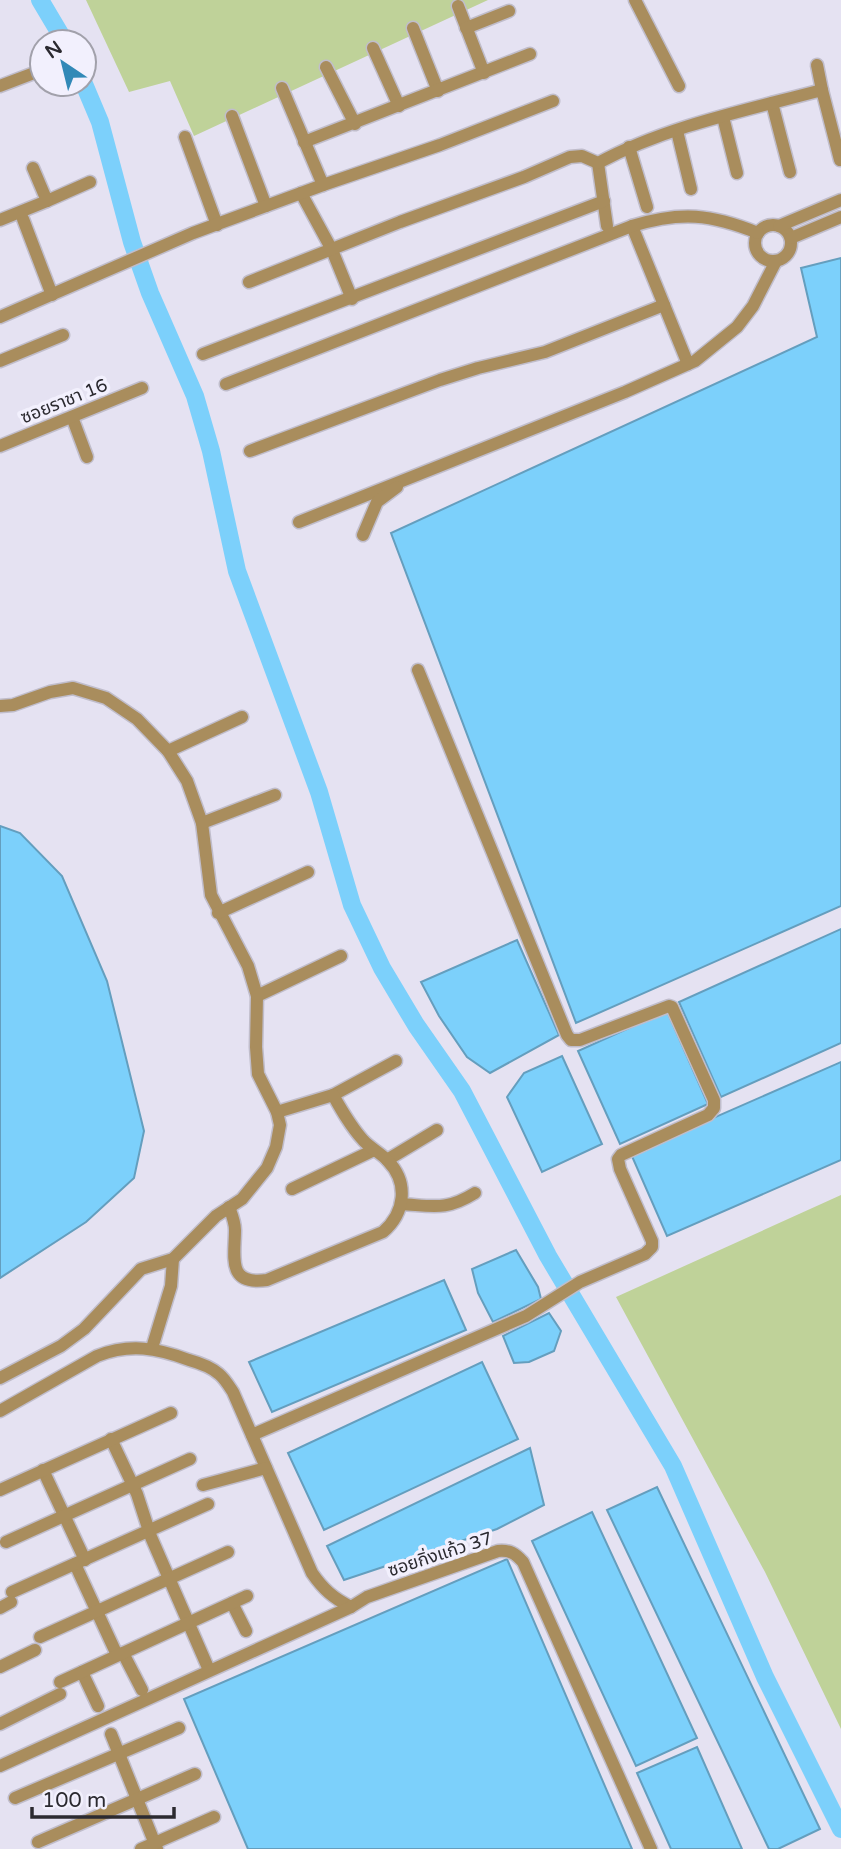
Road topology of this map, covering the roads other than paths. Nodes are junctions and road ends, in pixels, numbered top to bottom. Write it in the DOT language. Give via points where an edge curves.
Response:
graph roads {
  1 [pos="635,0"];
  2 [pos="458,6"];
  3 [pos="509,11"];
  4 [pos="413,28"];
  5 [pos="466,28"];
  6 [pos="373,48"];
  7 [pos="530,54"];
  8 [pos="817,65"];
  9 [pos="326,67"];
  10 [pos="484,72"];
  11 [pos="28,75"];
  12 [pos="0,86"];
  13 [pos="678,86"];
  14 [pos="282,88"];
  15 [pos="822,90"];
  16 [pos="438,91"];
  17 [pos="553,101"];
  18 [pos="772,103"];
  19 [pos="399,106"];
  20 [pos="232,116"];
  21 [pos="723,117"];
  22 [pos="355,124"];
  23 [pos="677,131"];
  24 [pos="185,137"];
  25 [pos="304,142"];
  26 [pos="629,147"];
  27 [pos="840,160"];
  28 [pos="598,163"];
  29 [pos="33,168"];
  30 [pos="790,172"];
  31 [pos="737,173"];
  32 [pos="90,181"];
  33 [pos="323,185"];
  34 [pos="691,189"];
  35 [pos="300,193"];
  36 [pos="841,200"];
  37 [pos="47,201"];
  38 [pos="604,201"];
  39 [pos="266,206"];
  40 [pos="646,207"];
  41 [pos="841,217"];
  42 [pos="23,219"];
  43 [pos="0,220"];
  44 [pos="217,225"];
  45 [pos="607,226"];
  46 [pos="632,226"];
  47 [pos="779,226"];
  48 [pos="758,233"];
  49 [pos="791,239"];
  50 [pos="332,250"];
  51 [pos="776,261"];
  52 [pos="249,282"];
  53 [pos="52,295"];
  54 [pos="352,299"];
  55 [pos="664,305"];
  56 [pos="1,312"];
  57 [pos="63,335"];
  58 [pos="203,354"];
  59 [pos="0,361"];
  60 [pos="688,364"];
  61 [pos="226,384"];
  62 [pos="142,388"];
  63 [pos="72,417"];
  64 [pos="0,446"];
  65 [pos="250,451"];
  66 [pos="87,457"];
  67 [pos="408,478"];
  68 [pos="299,522"];
  69 [pos="363,535"];
  70 [pos="418,670"];
  71 [pos="0,706"];
  72 [pos="242,717"];
  73 [pos="168,751"];
  74 [pos="275,795"];
  75 [pos="202,823"];
  76 [pos="308,872"];
  77 [pos="218,913"];
  78 [pos="341,956"];
  79 [pos="257,996"];
  80 [pos="396,1061"];
  81 [pos="333,1095"];
  82 [pos="277,1112"];
  83 [pos="437,1130"];
  84 [pos="374,1150"];
  85 [pos="387,1160"];
  86 [pos="292,1189"];
  87 [pos="475,1193"];
  88 [pos="401,1205"];
  89 [pos="229,1207"];
  90 [pos="173,1259"];
  91 [pos="152,1348"];
  92 [pos="0,1378"];
  93 [pos="0,1411"];
  94 [pos="171,1413"];
  95 [pos="252,1435"];
  96 [pos="111,1440"];
  97 [pos="190,1459"];
  98 [pos="266,1468"];
  99 [pos="43,1471"];
  100 [pos="132,1485"];
  101 [pos="204,1485"];
  102 [pos="0,1490"];
  103 [pos="208,1504"];
  104 [pos="64,1516"];
  105 [pos="149,1530"];
  106 [pos="6,1542"];
  107 [pos="228,1552"];
  108 [pos="80,1562"];
  109 [pos="169,1578"];
  110 [pos="247,1596"];
  111 [pos="8,1601"];
  112 [pos="232,1603"];
  113 [pos="351,1607"];
  114 [pos="98,1611"];
  115 [pos="188,1623"];
  116 [pos="246,1631"];
  117 [pos="120,1654"];
  118 [pos="0,1667"];
  119 [pos="209,1670"];
  120 [pos="82,1672"];
  121 [pos="142,1690"];
  122 [pos="98,1706"];
  123 [pos="0,1724"];
  124 [pos="179,1728"];
  125 [pos="111,1734"];
  126 [pos="118,1753"];
  127 [pos="0,1766"];
  128 [pos="195,1774"];
  129 [pos="15,1798"];
  130 [pos="137,1799"];
  131 [pos="214,1817"];
  132 [pos="38,1842"];
  133 [pos="156,1846"];
  134 [pos="141,1849"];
  135 [pos="651,1849"];
  1 -- 13 [label="street"];
  2 -- 5 [label="street"];
  3 -- 5 [label="street"];
  4 -- 16 [label="street"];
  5 -- 10 [label="street"];
  6 -- 19 [label="street"];
  7 -- 10 [label="street"];
  8 -- 15 [label="street"];
  9 -- 22 [label="street"];
  10 -- 16 [label="street"];
  11 -- 12 [label="street"];
  14 -- 25 [label="street"];
  15 -- 18 [label="street"];
  15 -- 27 [label="street"];
  16 -- 19 [label="street"];
  17 -- 33 [label="street"];
  18 -- 21 [label="street"];
  18 -- 30 [label="street"];
  19 -- 22 [label="street"];
  20 -- 39 [label="street"];
  21 -- 23 [label="street"];
  21 -- 31 [label="street"];
  22 -- 25 [label="street"];
  23 -- 26 [label="street"];
  23 -- 34 [label="street"];
  24 -- 44 [label="street"];
  25 -- 33 [label="street"];
  26 -- 28 [label="street"];
  26 -- 40 [label="street"];
  28 -- 38 [label="street"];
  28 -- 50 [label="street" via="582,156 569,157"];
  29 -- 37 [label="street"];
  32 -- 37 [label="street"];
  33 -- 35 [label="street"];
  35 -- 39 [label="street"];
  35 -- 50 [label="street"];
  36 -- 47 [label="street"];
  37 -- 43 [label="street"];
  38 -- 45 [label="street"];
  38 -- 54 [label="street"];
  39 -- 44 [label="street"];
  41 -- 49 [label="street"];
  42 -- 53 [label="street"];
  44 -- 53 [label="street"];
  46 -- 48 [label="street" via="662,217 703,216"];
  46 -- 55 [label="street"];
  46 -- 61 [label="street"];
  47 -- 48 [label="street"];
  47 -- 49 [label="street"];
  48 -- 51 [label="street" via="757,250 764,259"];
  49 -- 51 [label="street" via="786,256"];
  50 -- 52 [label="street"];
  50 -- 54 [label="street"];
  51 -- 60 [label="street" via="737,327"];
  53 -- 56 [label="street"];
  54 -- 58 [label="street"];
  55 -- 60 [label="street"];
  55 -- 65 [label="street" via="545,352 440,380"];
  57 -- 59 [label="street"];
  60 -- 67 [label="street"];
  62 -- 63 [label="street, ซอยราชา 16"];
  63 -- 64 [label="street, ซอยราชา 16"];
  63 -- 66 [label="street"];
  67 -- 68 [label="street"];
  67 -- 69 [label="street" via="377,502"];
  70 -- 95 [label="street" via="567,1035 580,1040 672,1007 714,1108 618,1159 652,1241 650,1250 570,1288 526,1316"];
  71 -- 73 [label="street" via="73,688 106,698 137,719"];
  72 -- 73 [label="street"];
  73 -- 75 [label="street" via="187,781"];
  74 -- 75 [label="street"];
  75 -- 77 [label="street" via="211,895"];
  76 -- 77 [label="street"];
  77 -- 79 [label="street" via="243,957"];
  78 -- 79 [label="street"];
  79 -- 82 [label="street" via="258,1074"];
  80 -- 81 [label="street"];
  81 -- 82 [label="street"];
  81 -- 84 [label="street" via="350,1124"];
  82 -- 89 [label="street" via="280,1125 267,1168 242,1199"];
  83 -- 85 [label="street"];
  84 -- 85 [label="street"];
  84 -- 86 [label="street"];
  85 -- 88 [label="street" via="401,1179"];
  87 -- 88 [label="street" via="446,1207"];
  88 -- 89 [label="street" via="397,1218 383,1232 256,1282 240,1274 236,1266"];
  89 -- 90 [label="street"];
  90 -- 91 [label="street" via="171,1286"];
  90 -- 92 [label="street" via="141,1269 85,1329"];
  91 -- 93 [label="street" via="127,1347 97,1356"];
  91 -- 95 [label="street" via="220,1375"];
  94 -- 96 [label="street"];
  95 -- 98 [label="street"];
  96 -- 99 [label="street"];
  96 -- 100 [label="street"];
  97 -- 100 [label="street"];
  98 -- 101 [label="street"];
  98 -- 113 [label="street" via="312,1573 329,1595"];
  99 -- 102 [label="street"];
  99 -- 104 [label="street"];
  100 -- 104 [label="street"];
  100 -- 105 [label="street"];
  103 -- 105 [label="street"];
  104 -- 106 [label="street"];
  104 -- 108 [label="street"];
  105 -- 108 [label="street"];
  105 -- 109 [label="street"];
  107 -- 109 [label="street"];
  108 -- 111 [label="street"];
  108 -- 114 [label="street"];
  109 -- 114 [label="street"];
  109 -- 115 [label="street"];
  110 -- 112 [label="street"];
  112 -- 115 [label="street"];
  112 -- 116 [label="street"];
  113 -- 119 [label="street"];
  113 -- 135 [label="street, ซอยกิ่งแก้ว 37" via="367,1597 498,1551 517,1556"];
  114 -- 117 [label="street"];
  114 -- 118 [label="street"];
  115 -- 117 [label="street"];
  115 -- 119 [label="street"];
  117 -- 120 [label="street"];
  117 -- 121 [label="street"];
  119 -- 127 [label="street"];
  120 -- 122 [label="street"];
  120 -- 123 [label="street"];
  124 -- 126 [label="street"];
  125 -- 126 [label="street"];
  126 -- 129 [label="street"];
  126 -- 130 [label="street"];
  128 -- 130 [label="street"];
  130 -- 132 [label="street"];
  130 -- 133 [label="street"];
  131 -- 133 [label="street"];
  133 -- 134 [label="street"];
}
